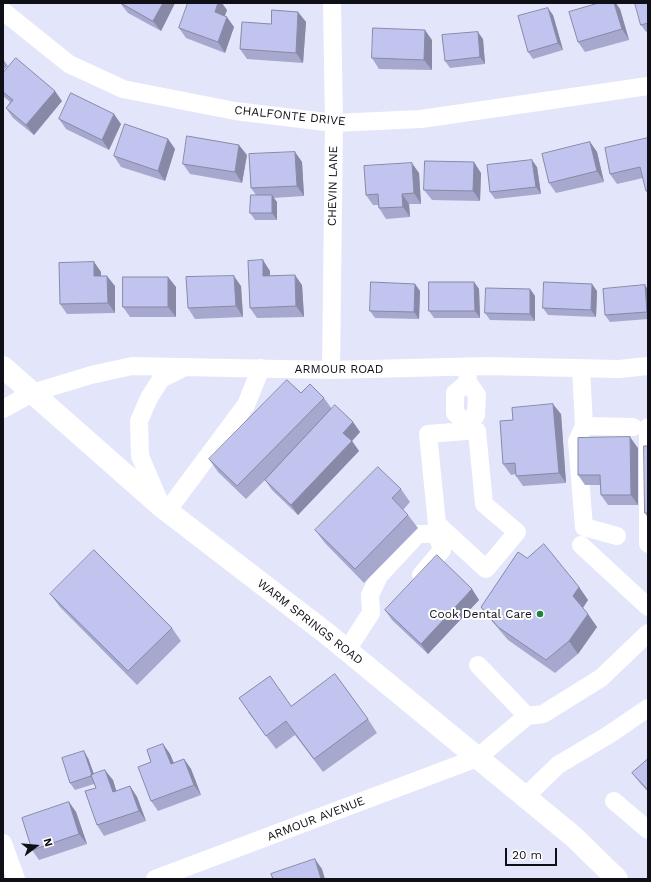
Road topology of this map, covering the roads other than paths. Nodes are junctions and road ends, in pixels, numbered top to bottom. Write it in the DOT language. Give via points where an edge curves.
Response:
graph roads {
  1 [pos="332,3"];
  2 [pos="3,11"];
  3 [pos="648,86"];
  4 [pos="334,123"];
  5 [pos="648,366"];
  6 [pos="3,367"];
  7 [pos="184,367"];
  8 [pos="262,368"];
  9 [pos="581,368"];
  10 [pos="331,370"];
  11 [pos="468,374"];
  12 [pos="32,393"];
  13 [pos="3,409"];
  14 [pos="465,426"];
  15 [pos="584,426"];
  16 [pos="640,427"];
  17 [pos="164,509"];
  18 [pos="439,531"];
  19 [pos="617,536"];
  20 [pos="648,544"];
  21 [pos="582,545"];
  22 [pos="410,588"];
  23 [pos="648,607"];
  24 [pos="648,633"];
  25 [pos="347,650"];
  26 [pos="478,665"];
  27 [pos="648,708"];
  28 [pos="527,716"];
  29 [pos="477,758"];
  30 [pos="525,797"];
  31 [pos="614,801"];
  32 [pos="648,830"];
  33 [pos="3,843"];
  34 [pos="16,879"];
  35 [pos="155,879"];
  36 [pos="617,879"];
  1 -- 4 [label="street, CHEVIN LANE"];
  2 -- 4 [label="street, CHALFONTE DRIVE" via="69,64 123,89 235,111"];
  3 -- 4 [label="street, CHALFONTE DRIVE" via="421,119"];
  4 -- 10 [label="street, CHEVIN LANE"];
  5 -- 9 [label="street, ARMOUR ROAD" via="619,369"];
  6 -- 12 [label="main road, WARM SPRINGS ROAD"];
  7 -- 8 [label="street, ARMOUR ROAD"];
  7 -- 12 [label="street, ARMOUR ROAD" via="132,366"];
  7 -- 17 [label="street" via="161,380 149,398 139,421 140,456"];
  8 -- 10 [label="street, ARMOUR ROAD"];
  8 -- 17 [label="street" via="246,405"];
  9 -- 11 [label="street, ARMOUR ROAD" via="486,366"];
  9 -- 15 [label="street"];
  10 -- 11 [label="street, ARMOUR ROAD"];
  11 -- 14 [label="street" via="455,393 455,413"];
  12 -- 13 [label="street, ARMOUR ROAD"];
  12 -- 17 [label="main road, WARM SPRINGS ROAD"];
  14 -- 18 [label="street" via="428,434"];
  14 -- 18 [label="street" via="477,430 484,504 517,532 486,569"];
  15 -- 16 [label="street"];
  15 -- 19 [label="street" via="577,441 584,527"];
  16 -- 20 [label="street"];
  17 -- 25 [label="main road, WARM SPRINGS ROAD"];
  18 -- 22 [label="street" via="442,550"];
  18 -- 25 [label="street" via="418,534 379,576 370,595 378,611"];
  21 -- 23 [label="street"];
  24 -- 28 [label="street" via="601,678 543,714"];
  25 -- 29 [label="main road, WARM SPRINGS ROAD"];
  26 -- 28 [label="street"];
  27 -- 30 [label="street" via="558,765"];
  28 -- 29 [label="street, ARMOUR AVENUE"];
  29 -- 30 [label="main road, WARM SPRINGS ROAD"];
  29 -- 35 [label="street, ARMOUR AVENUE"];
  30 -- 36 [label="main road, WARM SPRINGS ROAD" via="574,837"];
  31 -- 32 [label="street"];
  33 -- 34 [label="street"];
}
